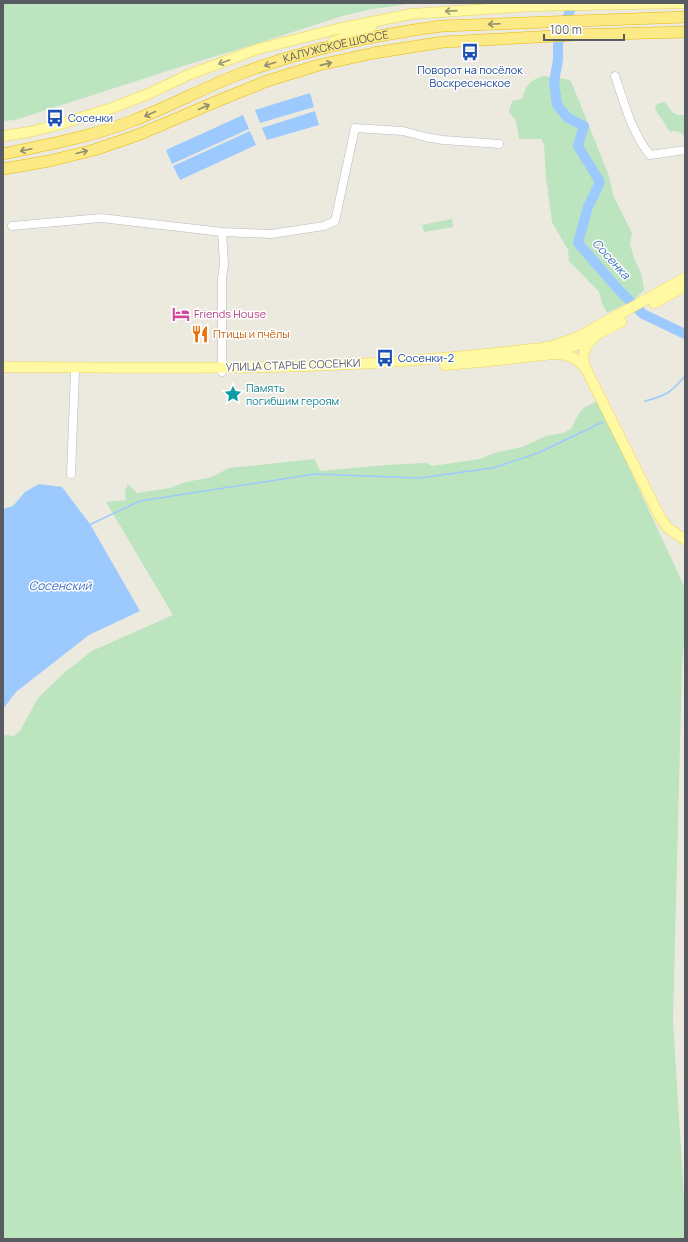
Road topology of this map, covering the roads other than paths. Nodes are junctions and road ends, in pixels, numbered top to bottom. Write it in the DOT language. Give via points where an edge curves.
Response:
graph roads {
  1 [pos="685,3"];
  2 [pos="397,17"];
  3 [pos="685,17"];
  4 [pos="685,32"];
  5 [pos="314,50"];
  6 [pos="616,76"];
  7 [pos="3,136"];
  8 [pos="498,144"];
  9 [pos="685,150"];
  10 [pos="3,154"];
  11 [pos="3,169"];
  12 [pos="12,226"];
  13 [pos="222,232"];
  14 [pos="685,278"];
  15 [pos="685,286"];
  16 [pos="661,295"];
  17 [pos="624,316"];
  18 [pos="596,336"];
  19 [pos="553,354"];
  20 [pos="3,367"];
  21 [pos="585,367"];
  22 [pos="222,370"];
  23 [pos="3,372"];
  24 [pos="75,372"];
  25 [pos="71,474"];
  26 [pos="685,540"];
  1 -- 2 [label="main road, one-way" via="532,6"];
  2 -- 5 [label="main road"];
  2 -- 7 [label="main road, one-way" via="258,49 188,75 112,108 57,125"];
  3 -- 5 [label="highway, КАЛУЖСКОЕ ШОССЕ, one-way" via="442,26"];
  11 -- 4 [label="highway, КАЛУЖСКОЕ ШОССЕ, one-way" via="86,152 138,135 267,81 319,65 374,53 443,42"];
  5 -- 10 [label="highway, КАЛУЖСКОЕ ШОССЕ, one-way" via="243,73 130,122 58,143"];
  6 -- 9 [label="street" via="626,110 650,155"];
  8 -- 13 [label="street" via="443,140 403,131 355,128 335,221 324,226 271,234"];
  12 -- 13 [label="street" via="101,218"];
  13 -- 22 [label="street"];
  14 -- 16 [label="main road, УЛИЦА СТАРЫЕ СОСЕНКИ"];
  15 -- 16 [label="main road, УЛИЦА СТАРЫЕ СОСЕНКИ"];
  16 -- 17 [label="main road, УЛИЦА СТАРЫЕ СОСЕНКИ"];
  17 -- 18 [label="main road, УЛИЦА СТАРЫЕ СОСЕНКИ"];
  17 -- 22 [label="main road, УЛИЦА СТАРЫЕ СОСЕНКИ" via="578,337 542,348 441,359"];
  18 -- 19 [label="main road, УЛИЦА СТАРЫЕ СОСЕНКИ"];
  18 -- 21 [label="main road" via="583,351"];
  19 -- 21 [label="main road" via="570,355"];
  19 -- 22 [label="main road, УЛИЦА СТАРЫЕ СОСЕНКИ" via="480,362 380,368"];
  20 -- 22 [label="main road, УЛИЦА СТАРЫЕ СОСЕНКИ"];
  21 -- 26 [label="main road" via="660,517 667,527"];
  22 -- 24 [label="main road, УЛИЦА СТАРЫЕ СОСЕНКИ"];
  23 -- 24 [label="main road, УЛИЦА СТАРЫЕ СОСЕНКИ"];
  24 -- 25 [label="street"];
}
